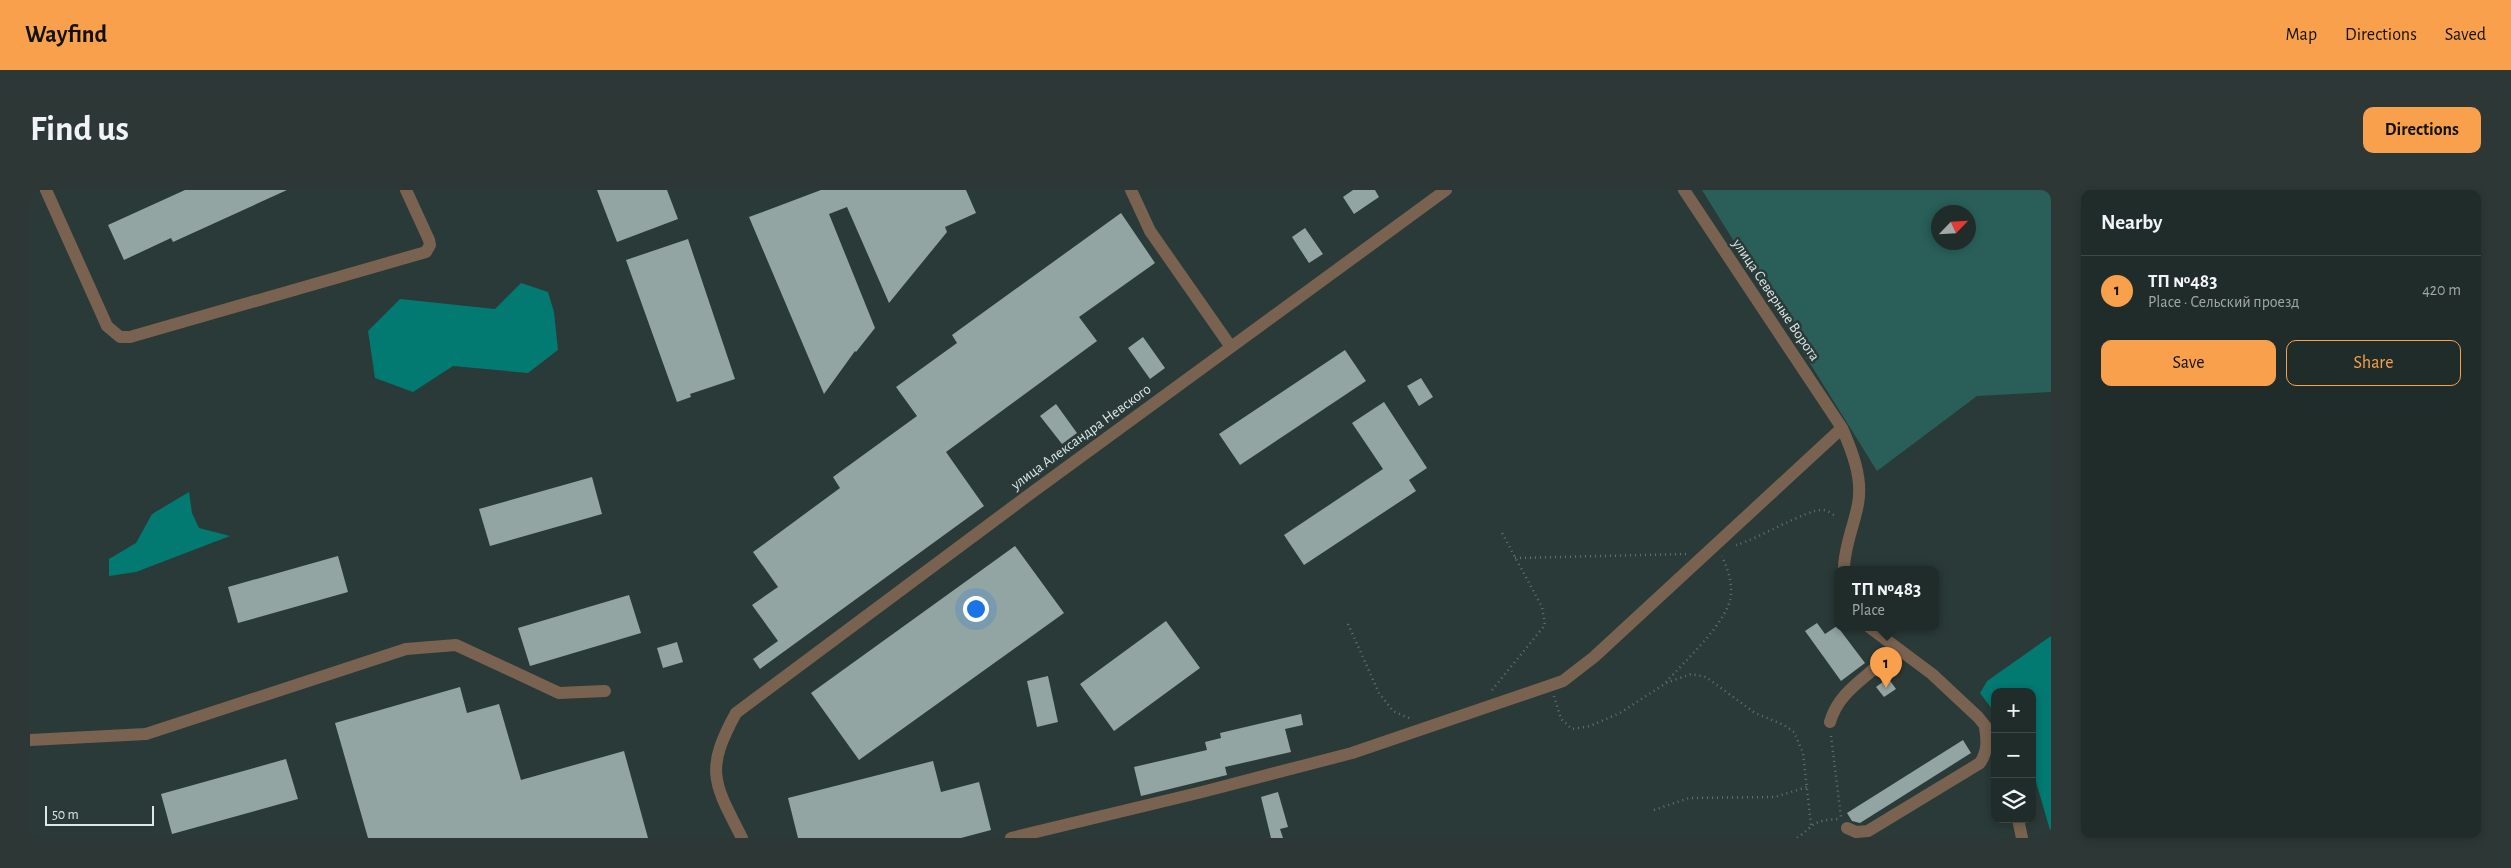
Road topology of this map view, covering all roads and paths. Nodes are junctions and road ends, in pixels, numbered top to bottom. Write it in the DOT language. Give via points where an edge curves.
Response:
graph roads {
  1 [pos="46,190"];
  2 [pos="406,190"];
  3 [pos="1131,190"];
  4 [pos="1446,190"];
  5 [pos="1684,190"];
  6 [pos="1232,347"];
  7 [pos="1842,428"];
  8 [pos="1837,517"];
  9 [pos="1501,531"];
  10 [pos="1727,548"];
  11 [pos="1706,554"];
  12 [pos="1515,558"];
  13 [pos="1844,566"];
  14 [pos="1348,624"];
  15 [pos="1874,631"];
  16 [pos="1895,648"];
  17 [pos="1666,683"];
  18 [pos="1551,685"];
  19 [pos="604,691"];
  20 [pos="1490,693"];
  21 [pos="1830,722"];
  22 [pos="1435,724"];
  23 [pos="1985,727"];
  24 [pos="1991,735"];
  25 [pos="30,740"];
  26 [pos="1807,787"];
  27 [pos="1654,810"];
  28 [pos="1844,823"];
  29 [pos="2019,823"];
  30 [pos="1811,824"];
  31 [pos="742,838"];
  32 [pos="1010,838"];
  33 [pos="1797,838"];
  34 [pos="2022,838"];
  1 -- 2 [label="street" via="107,326 120,337 130,337 426,252 429,240"];
  3 -- 6 [label="street" via="1150,231"];
  4 -- 6 [label="street, улица Александра Невского"];
  5 -- 7 [label="street, улица Северные Ворота"];
  6 -- 31 [label="street, улица Александра Невского" via="736,713 722,739 715,773 719,793"];
  7 -- 11 [label="street"];
  7 -- 13 [label="street, улица Северные Ворота" via="1853,454 1859,502"];
  8 -- 10 [label="path" via="1825,509 1811,511 1751,541"];
  9 -- 12 [label="path"];
  11 -- 12 [label="path"];
  11 -- 17 [label="path" via="1719,550 1729,573 1731,595 1722,617"];
  11 -- 18 [label="street" via="1594,657 1562,681"];
  12 -- 20 [label="path" via="1542,607 1545,625"];
  14 -- 22 [label="path" via="1379,693 1393,711 1410,719"];
  15 -- 16 [label="street"];
  16 -- 21 [label="street" via="1885,661 1840,698"];
  16 -- 23 [label="street" via="1932,674"];
  17 -- 18 [label="path" via="1620,713 1590,726 1572,729 1561,718"];
  17 -- 26 [label="path" via="1690,674 1706,677 1755,713 1784,725 1799,740"];
  18 -- 22 [label="street"];
  19 -- 25 [label="street" via="559,692 456,645 406,650 146,734"];
  21 -- 28 [label="path"];
  22 -- 32 [label="street" via="1352,753"];
  23 -- 24 [label="street"];
  23 -- 28 [label="street" via="1987,744 1980,763 1868,831 1856,832"];
  26 -- 27 [label="path" via="1775,797 1689,798"];
  26 -- 30 [label="path"];
  28 -- 30 [label="path" via="1822,820"];
  29 -- 34 [label="street"];
  30 -- 33 [label="path"];
}
